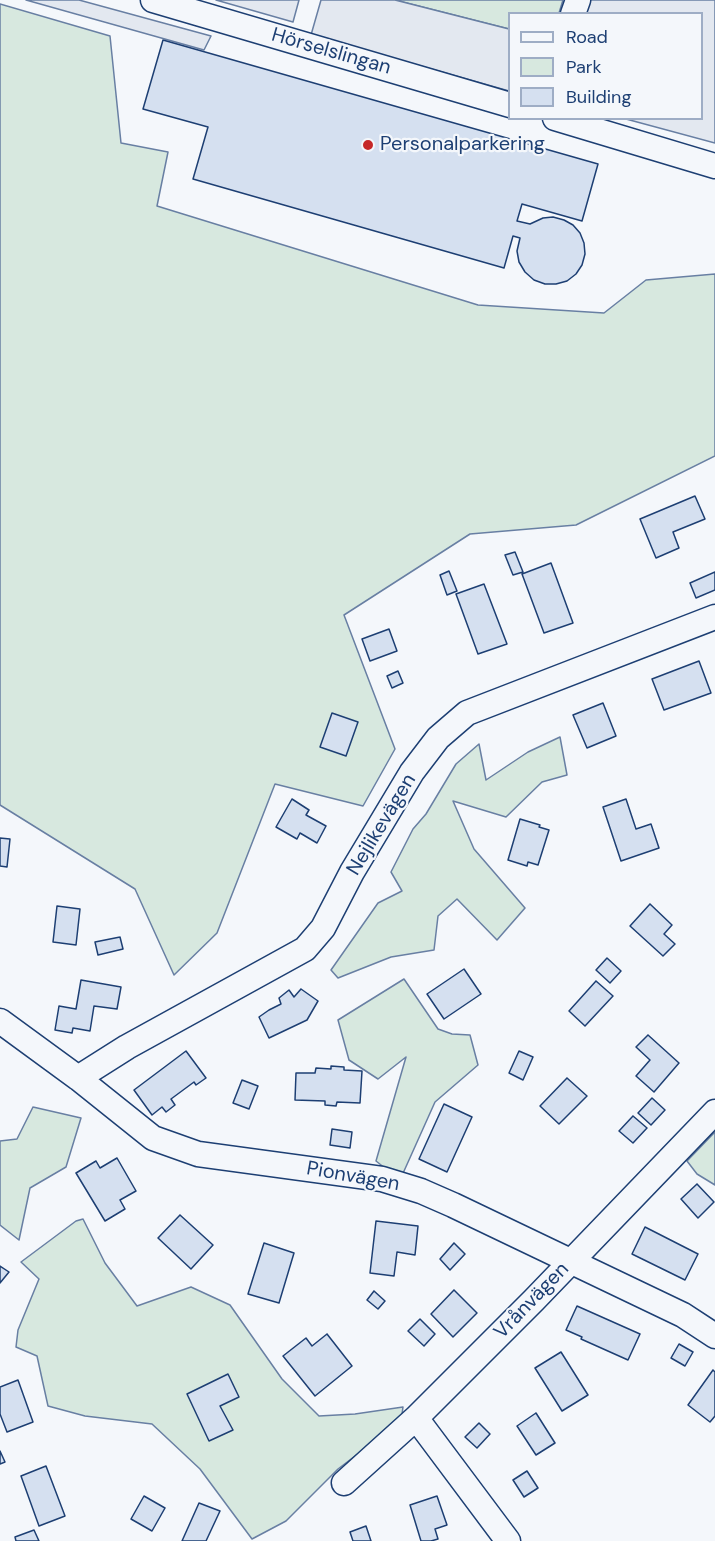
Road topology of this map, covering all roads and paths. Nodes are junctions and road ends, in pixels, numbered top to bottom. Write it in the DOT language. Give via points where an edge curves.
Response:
graph roads {
  1 [pos="153,0"];
  2 [pos="508,104"];
  3 [pos="562,120"];
  4 [pos="715,166"];
  5 [pos="715,617"];
  6 [pos="0,1021"];
  7 [pos="78,1078"];
  8 [pos="715,1112"];
  9 [pos="572,1261"];
  10 [pos="715,1336"];
  11 [pos="416,1418"];
  12 [pos="344,1483"];
  13 [pos="508,1541"];
  1 -- 2 [label="street, Hörselslingan"];
  3 -- 4 [label="street"];
  5 -- 7 [label="street, Nejlikevägen" via="467,713 438,738 412,772 323,927 305,949"];
  6 -- 7 [label="street, Pionvägen"];
  7 -- 9 [label="street, Pionvägen" via="153,1138 198,1154 382,1179 453,1204"];
  8 -- 9 [label="street, Vrånvägen"];
  9 -- 10 [label="street, Pionvägen" via="683,1315"];
  9 -- 11 [label="street, Vrånvägen"];
  11 -- 12 [label="street, Vrånvägen"];
  11 -- 13 [label="street"];
}
